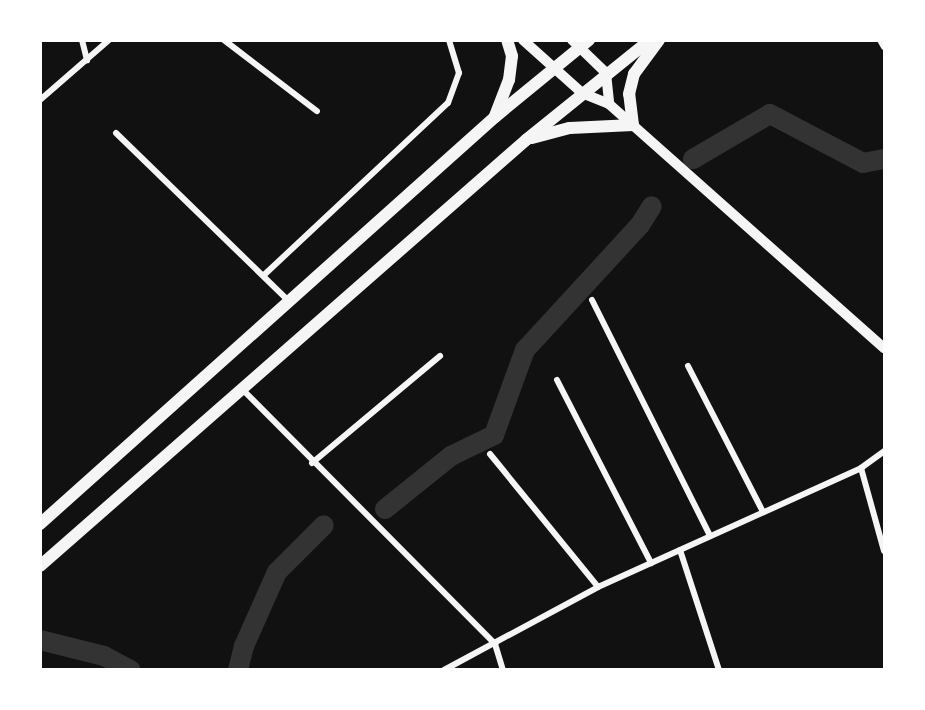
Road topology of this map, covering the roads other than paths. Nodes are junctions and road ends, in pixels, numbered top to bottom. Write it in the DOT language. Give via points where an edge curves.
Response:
graph roads {
  1 [pos="82,40"];
  2 [pos="109,40"];
  3 [pos="224,40"];
  4 [pos="449,40"];
  5 [pos="507,40"];
  6 [pos="523,40"];
  7 [pos="650,40"];
  8 [pos="659,40"];
  9 [pos="880,40"];
  10 [pos="580,43"];
  11 [pos="885,47"];
  12 [pos="87,60"];
  13 [pos="557,68"];
  14 [pos="606,73"];
  15 [pos="582,93"];
  16 [pos="40,100"];
  17 [pos="609,104"];
  18 [pos="317,111"];
  19 [pos="495,117"];
  20 [pos="633,125"];
  21 [pos="116,133"];
  22 [pos="526,140"];
  23 [pos="264,274"];
  24 [pos="288,300"];
  25 [pos="592,300"];
  26 [pos="885,348"];
  27 [pos="440,356"];
  28 [pos="688,366"];
  29 [pos="557,380"];
  30 [pos="243,390"];
  31 [pos="885,451"];
  32 [pos="489,454"];
  33 [pos="312,463"];
  34 [pos="861,468"];
  35 [pos="763,512"];
  36 [pos="40,524"];
  37 [pos="710,536"];
  38 [pos="680,550"];
  39 [pos="885,551"];
  40 [pos="651,563"];
  41 [pos="40,566"];
  42 [pos="598,587"];
  43 [pos="495,644"];
  44 [pos="444,669"];
  45 [pos="503,669"];
  46 [pos="718,669"];
  1 -- 12 [label="street"];
  2 -- 12 [label="street"];
  3 -- 18 [label="street"];
  4 -- 23 [label="street" via="459,73 448,103"];
  5 -- 19 [label="main road" via="512,57 509,80"];
  6 -- 13 [label="street"];
  7 -- 14 [label="main road"];
  8 -- 20 [label="main road" via="634,74 629,94"];
  9 -- 11 [label="street"];
  10 -- 13 [label="main road"];
  10 -- 14 [label="street"];
  12 -- 16 [label="street"];
  13 -- 15 [label="street"];
  13 -- 19 [label="main road"];
  14 -- 15 [label="main road"];
  14 -- 17 [label="street"];
  15 -- 17 [label="street"];
  15 -- 22 [label="main road"];
  17 -- 20 [label="street"];
  19 -- 24 [label="main road"];
  20 -- 22 [label="main road" via="562,129"];
  20 -- 26 [label="street"];
  21 -- 23 [label="street"];
  22 -- 30 [label="main road"];
  23 -- 24 [label="street"];
  24 -- 36 [label="main road"];
  25 -- 37 [label="street"];
  27 -- 33 [label="street"];
  28 -- 35 [label="street"];
  29 -- 40 [label="street"];
  30 -- 33 [label="street"];
  30 -- 41 [label="main road"];
  31 -- 34 [label="street"];
  32 -- 42 [label="street"];
  33 -- 43 [label="street"];
  34 -- 35 [label="street"];
  34 -- 39 [label="street"];
  35 -- 37 [label="street"];
  37 -- 38 [label="street"];
  38 -- 40 [label="street"];
  38 -- 46 [label="street"];
  40 -- 42 [label="street"];
  42 -- 43 [label="street"];
  43 -- 44 [label="street"];
  43 -- 45 [label="street"];
}
